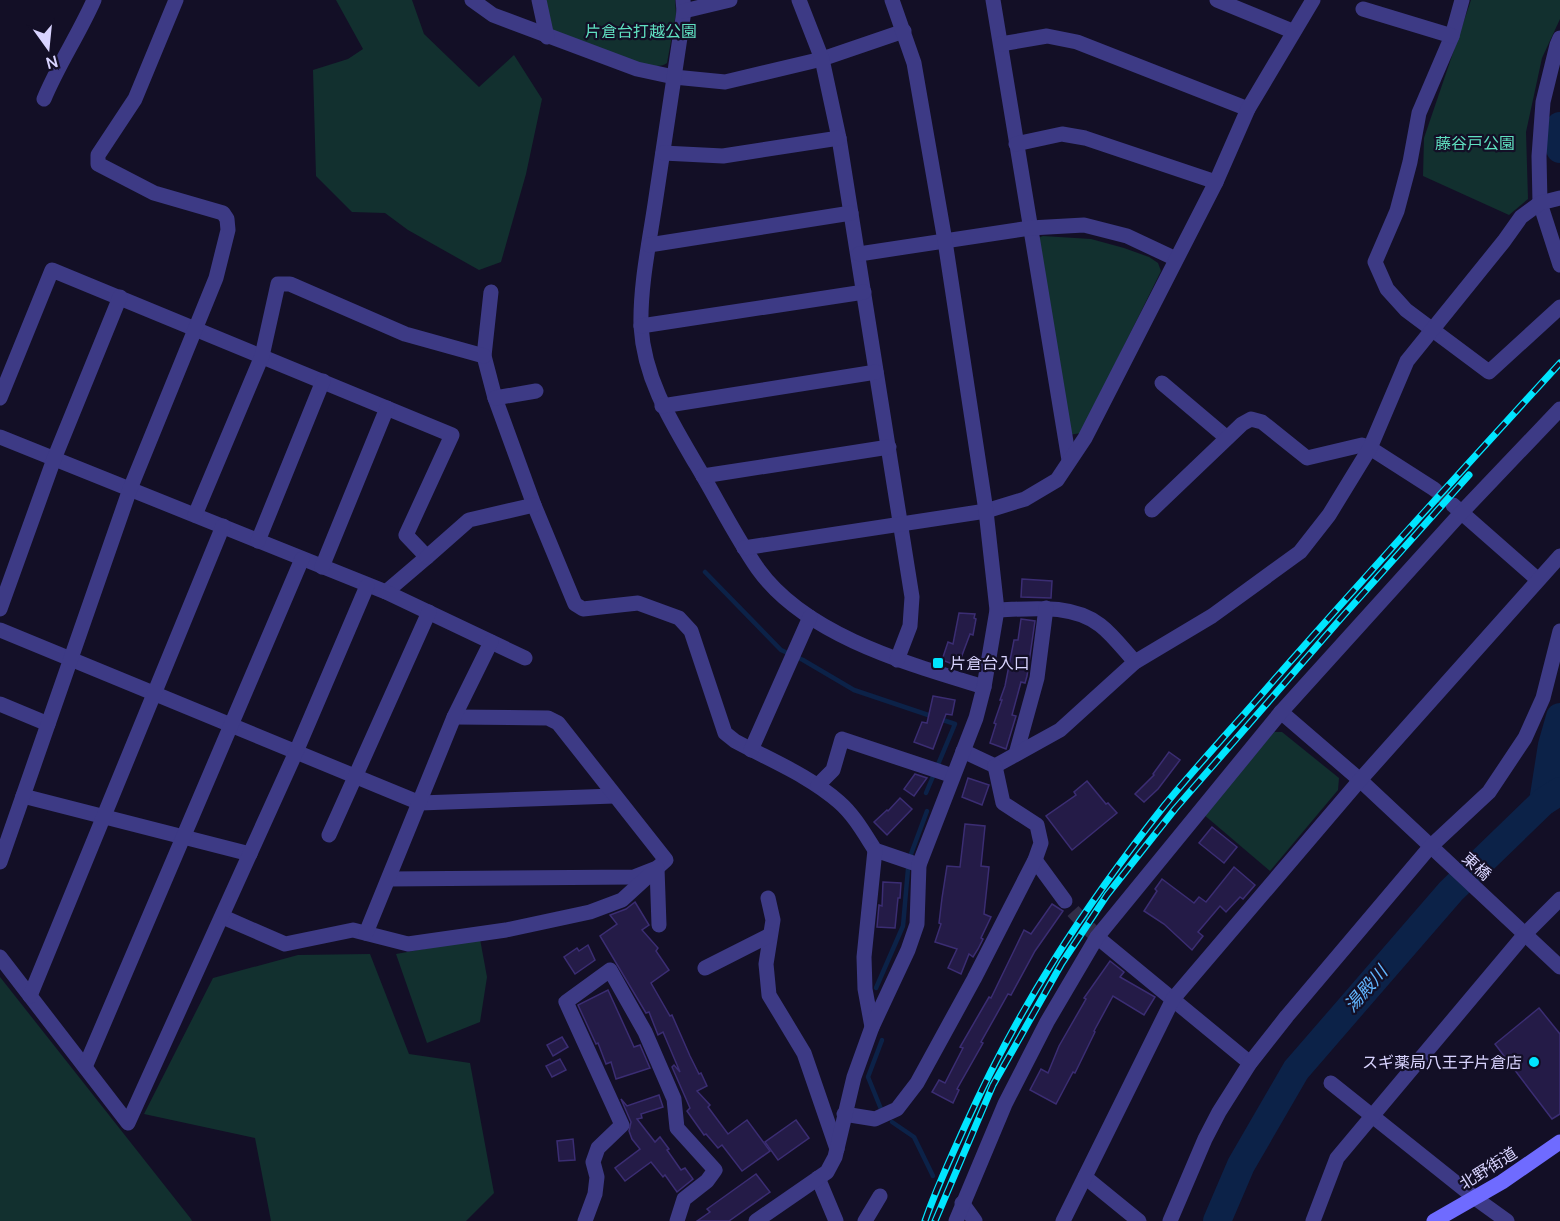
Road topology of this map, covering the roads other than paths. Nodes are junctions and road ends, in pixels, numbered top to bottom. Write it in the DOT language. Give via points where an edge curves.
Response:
graph roads {
  1 [pos="94,0"];
  2 [pos="176,0"];
  3 [pos="472,0"];
  4 [pos="539,0"];
  5 [pos="730,0"];
  6 [pos="799,0"];
  7 [pos="892,0"];
  8 [pos="993,0"];
  9 [pos="1217,0"];
  10 [pos="1313,0"];
  11 [pos="1462,0"];
  12 [pos="683,6"];
  13 [pos="1363,9"];
  14 [pos="904,31"];
  15 [pos="1293,32"];
  16 [pos="1452,36"];
  17 [pos="547,37"];
  18 [pos="1560,38"];
  19 [pos="1001,44"];
  20 [pos="822,59"];
  21 [pos="674,77"];
  22 [pos="44,99"];
  23 [pos="1248,109"];
  24 [pos="839,138"];
  25 [pos="1016,144"];
  26 [pos="663,153"];
  27 [pos="1216,182"];
  28 [pos="1560,198"];
  29 [pos="1540,203"];
  30 [pos="851,213"];
  31 [pos="1030,228"];
  32 [pos="945,241"];
  33 [pos="649,245"];
  34 [pos="859,254"];
  35 [pos="1176,259"];
  36 [pos="1560,265"];
  37 [pos="491,292"];
  38 [pos="864,292"];
  39 [pos="120,297"];
  40 [pos="1560,307"];
  41 [pos="641,326"];
  42 [pos="196,328"];
  43 [pos="1434,329"];
  44 [pos="262,356"];
  45 [pos="484,356"];
  46 [pos="876,372"];
  47 [pos="322,381"];
  48 [pos="1162,384"];
  49 [pos="536,391"];
  50 [pos="0,398"];
  51 [pos="495,398"];
  52 [pos="662,406"];
  53 [pos="387,408"];
  54 [pos="1560,409"];
  55 [pos="0,437"];
  56 [pos="1227,438"];
  57 [pos="889,447"];
  58 [pos="1370,448"];
  59 [pos="54,459"];
  60 [pos="1069,460"];
  61 [pos="703,476"];
  62 [pos="130,489"];
  63 [pos="1434,489"];
  64 [pos="534,506"];
  65 [pos="1457,509"];
  66 [pos="1152,510"];
  67 [pos="986,511"];
  68 [pos="195,515"];
  69 [pos="900,525"];
  70 [pos="223,526"];
  71 [pos="258,541"];
  72 [pos="744,548"];
  73 [pos="1560,556"];
  74 [pos="427,557"];
  75 [pos="302,559"];
  76 [pos="322,567"];
  77 [pos="1537,579"];
  78 [pos="367,586"];
  79 [pos="386,592"];
  80 [pos="1046,608"];
  81 [pos="0,609"];
  82 [pos="997,610"];
  83 [pos="429,612"];
  84 [pos="810,617"];
  85 [pos="0,630"];
  86 [pos="1560,631"];
  87 [pos="491,642"];
  88 [pos="525,658"];
  89 [pos="71,659"];
  90 [pos="897,660"];
  91 [pos="1135,662"];
  92 [pos="984,687"];
  93 [pos="154,693"];
  94 [pos="0,704"];
  95 [pos="1281,712"];
  96 [pos="454,717"];
  97 [pos="48,724"];
  98 [pos="231,725"];
  99 [pos="751,750"];
  100 [pos="296,752"];
  101 [pos="963,752"];
  102 [pos="1016,754"];
  103 [pos="995,766"];
  104 [pos="942,772"];
  105 [pos="356,776"];
  106 [pos="1360,780"];
  107 [pos="818,785"];
  108 [pos="23,796"];
  109 [pos="614,796"];
  110 [pos="420,803"];
  111 [pos="104,817"];
  112 [pos="328,835"];
  113 [pos="183,837"];
  114 [pos="875,850"];
  115 [pos="1436,853"];
  116 [pos="250,854"];
  117 [pos="1035,860"];
  118 [pos="0,862"];
  119 [pos="919,865"];
  120 [pos="657,868"];
  121 [pos="389,879"];
  122 [pos="768,898"];
  123 [pos="1560,899"];
  124 [pos="1065,901"];
  125 [pos="223,917"];
  126 [pos="659,925"];
  127 [pos="366,933"];
  128 [pos="1525,934"];
  129 [pos="770,935"];
  130 [pos="1097,937"];
  131 [pos="0,957"];
  132 [pos="1560,967"];
  133 [pos="705,968"];
  134 [pos="30,996"];
  135 [pos="1173,999"];
  136 [pos="872,1027"];
  137 [pos="1250,1063"];
  138 [pos="85,1067"];
  139 [pos="1331,1083"];
  140 [pos="844,1114"];
  141 [pos="1373,1116"];
  142 [pos="1560,1142"];
  143 [pos="837,1149"];
  144 [pos="1086,1177"];
  145 [pos="818,1178"];
  146 [pos="880,1196"];
  147 [pos="1475,1198"];
  148 [pos="962,1203"];
  149 [pos="585,1221"];
  150 [pos="677,1221"];
  151 [pos="756,1221"];
  152 [pos="836,1221"];
  153 [pos="865,1221"];
  154 [pos="956,1221"];
  155 [pos="975,1221"];
  156 [pos="1063,1221"];
  157 [pos="1139,1221"];
  158 [pos="1170,1221"];
  159 [pos="1313,1221"];
  160 [pos="1434,1221"];
  161 [pos="1507,1221"];
  1 -- 22 [label="street"];
  2 -- 42 [label="street" via="135,99 98,155 98,164 153,197 213,209 227,219 216,278"];
  3 -- 17 [label="street" via="493,15"];
  4 -- 17 [label="street"];
  5 -- 12 [label="street"];
  6 -- 20 [label="street"];
  7 -- 14 [label="street"];
  8 -- 19 [label="street"];
  9 -- 15 [label="street"];
  10 -- 15 [label="street"];
  11 -- 16 [label="street"];
  12 -- 21 [label="street"];
  13 -- 16 [label="street"];
  14 -- 20 [label="street"];
  14 -- 32 [label="street" via="914,63"];
  15 -- 23 [label="street"];
  16 -- 43 [label="street" via="1419,113 1397,211 1375,262 1387,289 1406,310"];
  17 -- 21 [label="street" via="637,69"];
  18 -- 29 [label="street" via="1543,102"];
  19 -- 23 [label="street" via="1047,36 1077,42"];
  19 -- 25 [label="street"];
  20 -- 21 [label="street" via="725,81"];
  20 -- 24 [label="street"];
  21 -- 26 [label="street"];
  23 -- 27 [label="street"];
  24 -- 26 [label="street" via="723,156"];
  24 -- 30 [label="street"];
  25 -- 27 [label="street" via="1062,134 1085,138"];
  25 -- 31 [label="street"];
  26 -- 33 [label="street"];
  27 -- 35 [label="street"];
  28 -- 29 [label="street"];
  29 -- 36 [label="street"];
  29 -- 43 [label="street" via="1521,217"];
  30 -- 33 [label="street"];
  30 -- 34 [label="street"];
  31 -- 32 [label="street"];
  31 -- 35 [label="street" via="1084,225 1127,236"];
  31 -- 60 [label="street"];
  32 -- 34 [label="street"];
  32 -- 67 [label="street"];
  33 -- 41 [label="street"];
  34 -- 38 [label="street"];
  35 -- 60 [label="street" via="1085,438"];
  37 -- 45 [label="street"];
  38 -- 41 [label="street"];
  38 -- 46 [label="street"];
  39 -- 42 [label="street"];
  39 -- 50 [label="street" via="52,270"];
  39 -- 59 [label="street"];
  40 -- 43 [label="street" via="1489,372"];
  41 -- 52 [label="street" via="647,366"];
  42 -- 44 [label="street"];
  42 -- 62 [label="street"];
  43 -- 58 [label="street" via="1407,361"];
  44 -- 45 [label="street" via="278,284 290,284 405,334"];
  44 -- 47 [label="street"];
  44 -- 68 [label="street"];
  45 -- 51 [label="street"];
  46 -- 52 [label="street"];
  46 -- 57 [label="street"];
  47 -- 53 [label="street"];
  47 -- 71 [label="street"];
  48 -- 56 [label="street"];
  49 -- 51 [label="street"];
  51 -- 64 [label="street"];
  52 -- 61 [label="street"];
  53 -- 74 [label="street" via="452,435 406,535"];
  53 -- 76 [label="street"];
  54 -- 65 [label="street"];
  55 -- 59 [label="street"];
  56 -- 58 [label="street" via="1251,419 1262,422 1307,458 1362,446"];
  56 -- 66 [label="street"];
  57 -- 61 [label="street"];
  57 -- 69 [label="street"];
  58 -- 63 [label="street"];
  58 -- 91 [label="street" via="1329,515 1300,552 1212,616"];
  59 -- 62 [label="street"];
  59 -- 81 [label="street"];
  60 -- 67 [label="street" via="1057,480 1025,499"];
  61 -- 72 [label="street"];
  62 -- 68 [label="street"];
  62 -- 89 [label="street"];
  64 -- 74 [label="street" via="470,520"];
  64 -- 99 [label="street" via="575,604 583,609 638,603 679,618 691,631 725,733"];
  65 -- 77 [label="street"];
  65 -- 95 [label="street"];
  67 -- 69 [label="street"];
  67 -- 82 [label="street"];
  68 -- 70 [label="street"];
  69 -- 72 [label="street"];
  69 -- 90 [label="street" via="912,597 910,626"];
  70 -- 71 [label="street"];
  70 -- 93 [label="street"];
  71 -- 75 [label="street"];
  72 -- 84 [label="street" via="774,587"];
  73 -- 77 [label="street"];
  74 -- 79 [label="street"];
  75 -- 76 [label="street"];
  75 -- 98 [label="street"];
  76 -- 78 [label="street"];
  77 -- 106 [label="street"];
  78 -- 79 [label="street"];
  78 -- 100 [label="street"];
  79 -- 83 [label="street"];
  80 -- 82 [label="street"];
  80 -- 91 [label="street" via="1082,613 1102,626"];
  80 -- 102 [label="street" via="1037,678"];
  82 -- 92 [label="street"];
  83 -- 87 [label="street"];
  83 -- 105 [label="street"];
  84 -- 90 [label="street" via="845,638"];
  84 -- 99 [label="street"];
  85 -- 89 [label="street"];
  86 -- 115 [label="street" via="1542,698 1525,738 1489,792"];
  87 -- 88 [label="street"];
  87 -- 96 [label="street"];
  89 -- 93 [label="street"];
  89 -- 97 [label="street"];
  90 -- 92 [label="street"];
  91 -- 102 [label="street" via="1060,730"];
  92 -- 101 [label="street"];
  93 -- 98 [label="street"];
  93 -- 111 [label="street"];
  94 -- 97 [label="street"];
  95 -- 106 [label="street, 東橋"];
  95 -- 130 [label="street"];
  96 -- 109 [label="street" via="548,718 558,723"];
  96 -- 110 [label="street"];
  97 -- 108 [label="street"];
  98 -- 100 [label="street"];
  98 -- 113 [label="street"];
  99 -- 107 [label="street"];
  100 -- 105 [label="street"];
  100 -- 116 [label="street"];
  101 -- 103 [label="street"];
  101 -- 104 [label="street"];
  102 -- 103 [label="street"];
  103 -- 117 [label="street" via="1003,803 1037,825 1041,843"];
  104 -- 107 [label="street" via="842,739 833,770"];
  104 -- 119 [label="street"];
  105 -- 110 [label="street"];
  105 -- 112 [label="street"];
  106 -- 115 [label="street, 東橋"];
  106 -- 135 [label="street"];
  107 -- 114 [label="street" via="859,824"];
  108 -- 111 [label="street"];
  108 -- 118 [label="street"];
  109 -- 110 [label="street"];
  109 -- 120 [label="street" via="666,860"];
  110 -- 121 [label="street"];
  111 -- 113 [label="street"];
  111 -- 134 [label="street"];
  113 -- 116 [label="street"];
  113 -- 138 [label="street"];
  114 -- 119 [label="street"];
  114 -- 136 [label="street" via="864,957"];
  115 -- 128 [label="street, 東橋"];
  115 -- 137 [label="street" via="1295,1007"];
  116 -- 125 [label="street"];
  117 -- 124 [label="street"];
  117 -- 140 [label="street" via="917,1083 897,1109 875,1119"];
  119 -- 136 [label="street" via="917,924"];
  120 -- 121 [label="street" via="634,877"];
  120 -- 126 [label="street"];
  120 -- 127 [label="street" via="622,900 590,912 506,930 408,944"];
  121 -- 127 [label="street"];
  122 -- 129 [label="street" via="773,920"];
  123 -- 128 [label="street"];
  125 -- 127 [label="street" via="285,944 353,930"];
  125 -- 138 [label="street" via="128,1123"];
  128 -- 132 [label="street, 東橋"];
  128 -- 141 [label="street"];
  129 -- 133 [label="street"];
  129 -- 143 [label="street" via="766,964 769,995 804,1053"];
  130 -- 135 [label="street"];
  130 -- 148 [label="street" via="1005,1104"];
  131 -- 134 [label="street"];
  134 -- 138 [label="street"];
  135 -- 137 [label="street"];
  135 -- 144 [label="street"];
  136 -- 140 [label="street"];
  137 -- 158 [label="street" via="1205,1139"];
  139 -- 141 [label="street"];
  140 -- 143 [label="street"];
  141 -- 147 [label="street"];
  141 -- 159 [label="street" via="1337,1158"];
  142 -- 147 [label="main road, 北野街道"];
  143 -- 145 [label="street" via="828,1172"];
  144 -- 156 [label="street"];
  144 -- 157 [label="street"];
  145 -- 151 [label="street"];
  145 -- 152 [label="street"];
  146 -- 153 [label="street"];
  147 -- 160 [label="main road, 北野街道"];
  147 -- 161 [label="street"];
  148 -- 154 [label="street"];
  148 -- 155 [label="street"];
  149 -- 150 [label="street" via="595,1194 597,1177 593,1162 598,1148 622,1125 566,1002 610,970 645,1032 674,1099 677,1128 715,1170 684,1199"];
}
